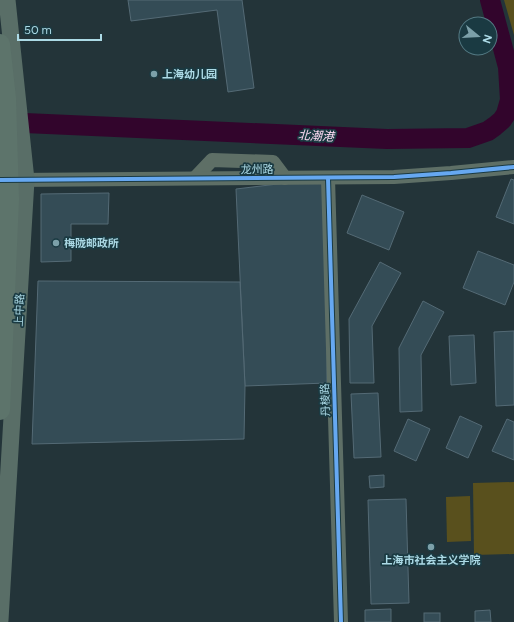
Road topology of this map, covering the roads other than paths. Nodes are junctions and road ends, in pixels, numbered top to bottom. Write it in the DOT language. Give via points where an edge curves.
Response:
graph roads {
  1 [pos="7,0"];
  2 [pos="0,44"];
  3 [pos="514,166"];
  4 [pos="328,178"];
  5 [pos="0,180"];
  6 [pos="26,180"];
  7 [pos="0,410"];
  8 [pos="0,620"];
  9 [pos="341,622"];
  1 -- 6 [label="main road, 上中路"];
  2 -- 7 [label="highway, bridge" via="6,98 10,199"];
  3 -- 4 [label="street, 龙州路" via="422,175"];
  4 -- 6 [label="street, 龙州路"];
  4 -- 9 [label="street, 丹棱路"];
  5 -- 6 [label="street, 龙州路"];
  6 -- 8 [label="main road, 上中路"];
}
